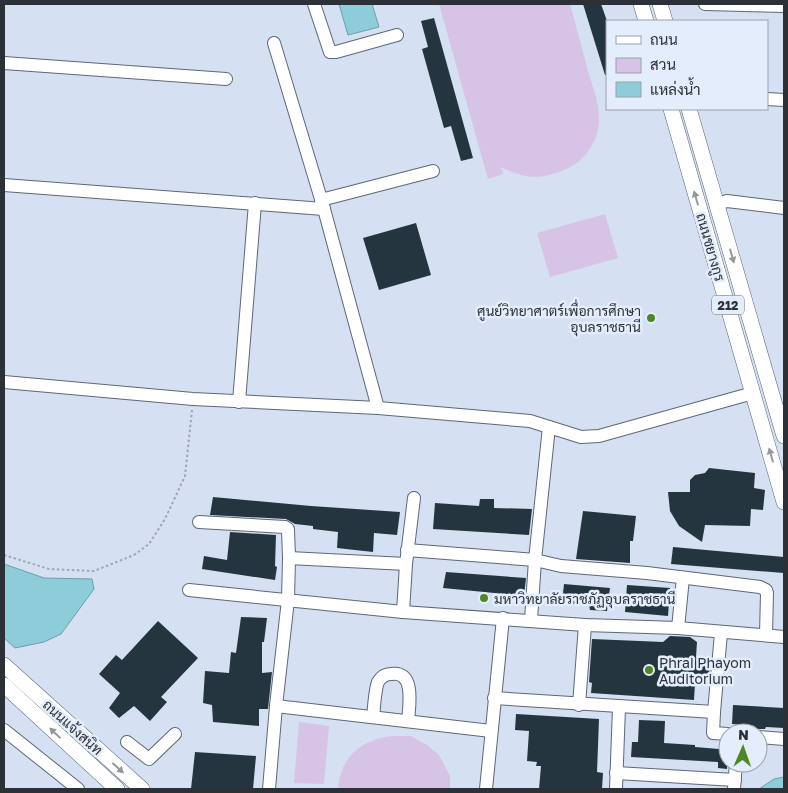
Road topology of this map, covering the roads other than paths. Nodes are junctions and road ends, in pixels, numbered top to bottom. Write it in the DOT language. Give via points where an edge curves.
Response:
graph roads {
  1 [pos="314,4"];
  2 [pos="640,4"];
  3 [pos="663,4"];
  4 [pos="705,4"];
  5 [pos="784,6"];
  6 [pos="646,20"];
  7 [pos="665,20"];
  8 [pos="397,35"];
  9 [pos="274,43"];
  10 [pos="4,63"];
  11 [pos="226,79"];
  12 [pos="768,99"];
  13 [pos="784,100"];
  14 [pos="671,110"];
  15 [pos="689,110"];
  16 [pos="433,171"];
  17 [pos="4,185"];
  18 [pos="255,203"];
  19 [pos="322,204"];
  20 [pos="716,204"];
  21 [pos="784,208"];
  22 [pos="4,382"];
  23 [pos="753,393"];
  24 [pos="239,402"];
  25 [pos="378,408"];
  26 [pos="549,426"];
  27 [pos="784,436"];
  28 [pos="414,498"];
  29 [pos="784,502"];
  30 [pos="199,522"];
  31 [pos="408,550"];
  32 [pos="290,558"];
  33 [pos="535,560"];
  34 [pos="406,564"];
  35 [pos="683,578"];
  36 [pos="188,590"];
  37 [pos="288,600"];
  38 [pos="403,612"];
  39 [pos="503,618"];
  40 [pos="531,620"];
  41 [pos="585,625"];
  42 [pos="678,628"];
  43 [pos="721,633"];
  44 [pos="766,636"];
  45 [pos="784,638"];
  46 [pos="4,665"];
  47 [pos="4,685"];
  48 [pos="494,698"];
  49 [pos="579,705"];
  50 [pos="276,706"];
  51 [pos="618,707"];
  52 [pos="714,712"];
  53 [pos="373,717"];
  54 [pos="408,721"];
  55 [pos="4,730"];
  56 [pos="491,731"];
  57 [pos="718,733"];
  58 [pos="175,734"];
  59 [pos="768,737"];
  60 [pos="784,738"];
  61 [pos="127,742"];
  62 [pos="616,773"];
  63 [pos="734,785"];
  64 [pos="78,789"];
  65 [pos="116,789"];
  66 [pos="142,789"];
  67 [pos="269,789"];
  68 [pos="486,789"];
  69 [pos="616,789"];
  1 -- 8 [label="street" via="330,52"];
  2 -- 6 [label="main road"];
  3 -- 7 [label="main road"];
  4 -- 5 [label="street"];
  9 -- 19 [label="street"];
  10 -- 11 [label="street"];
  12 -- 13 [label="street"];
  23 -- 14 [label="main road, ถนนชยางกูร / 212, one-way"];
  15 -- 20 [label="main road, ถนนชยางกูร / 212"];
  16 -- 19 [label="street"];
  17 -- 18 [label="street"];
  18 -- 19 [label="street"];
  18 -- 24 [label="street"];
  19 -- 25 [label="street"];
  20 -- 21 [label="street" via="727,201"];
  20 -- 27 [label="main road, ถนนชยางกูร / 212, one-way"];
  22 -- 24 [label="street"];
  23 -- 26 [label="street" via="599,436 581,437"];
  29 -- 23 [label="main road, ถนนชยางกูร / 212, one-way"];
  24 -- 25 [label="street"];
  25 -- 26 [label="street" via="530,421"];
  26 -- 33 [label="street"];
  28 -- 31 [label="street"];
  30 -- 32 [label="street" via="285,527 288,529"];
  31 -- 33 [label="street"];
  31 -- 34 [label="street"];
  32 -- 34 [label="street"];
  32 -- 37 [label="street"];
  33 -- 35 [label="street" via="561,566"];
  33 -- 40 [label="street"];
  34 -- 38 [label="street"];
  35 -- 42 [label="street"];
  35 -- 44 [label="street" via="763,588 767,593"];
  36 -- 37 [label="street"];
  37 -- 38 [label="street"];
  37 -- 50 [label="street"];
  38 -- 39 [label="street"];
  39 -- 40 [label="street"];
  39 -- 48 [label="street"];
  40 -- 41 [label="street"];
  41 -- 42 [label="street"];
  41 -- 49 [label="street"];
  42 -- 43 [label="street"];
  43 -- 44 [label="street"];
  43 -- 52 [label="street"];
  44 -- 45 [label="street"];
  46 -- 66 [label="main road, ถนนแจ้งสนิท, one-way"];
  65 -- 47 [label="main road, ถนนแจ้งสนิท, one-way"];
  48 -- 49 [label="street"];
  48 -- 56 [label="street"];
  49 -- 51 [label="street"];
  50 -- 53 [label="street"];
  50 -- 67 [label="street"];
  51 -- 52 [label="street"];
  51 -- 62 [label="street"];
  52 -- 57 [label="street" via="713,733"];
  53 -- 54 [label="street"];
  53 -- 54 [label="street" via="378,682 385,675 395,673 404,676 410,686"];
  54 -- 56 [label="street"];
  55 -- 64 [label="street"];
  56 -- 68 [label="street"];
  58 -- 61 [label="street" via="149,758"];
  59 -- 60 [label="street"];
  62 -- 63 [label="street"];
  62 -- 69 [label="street"];
}
